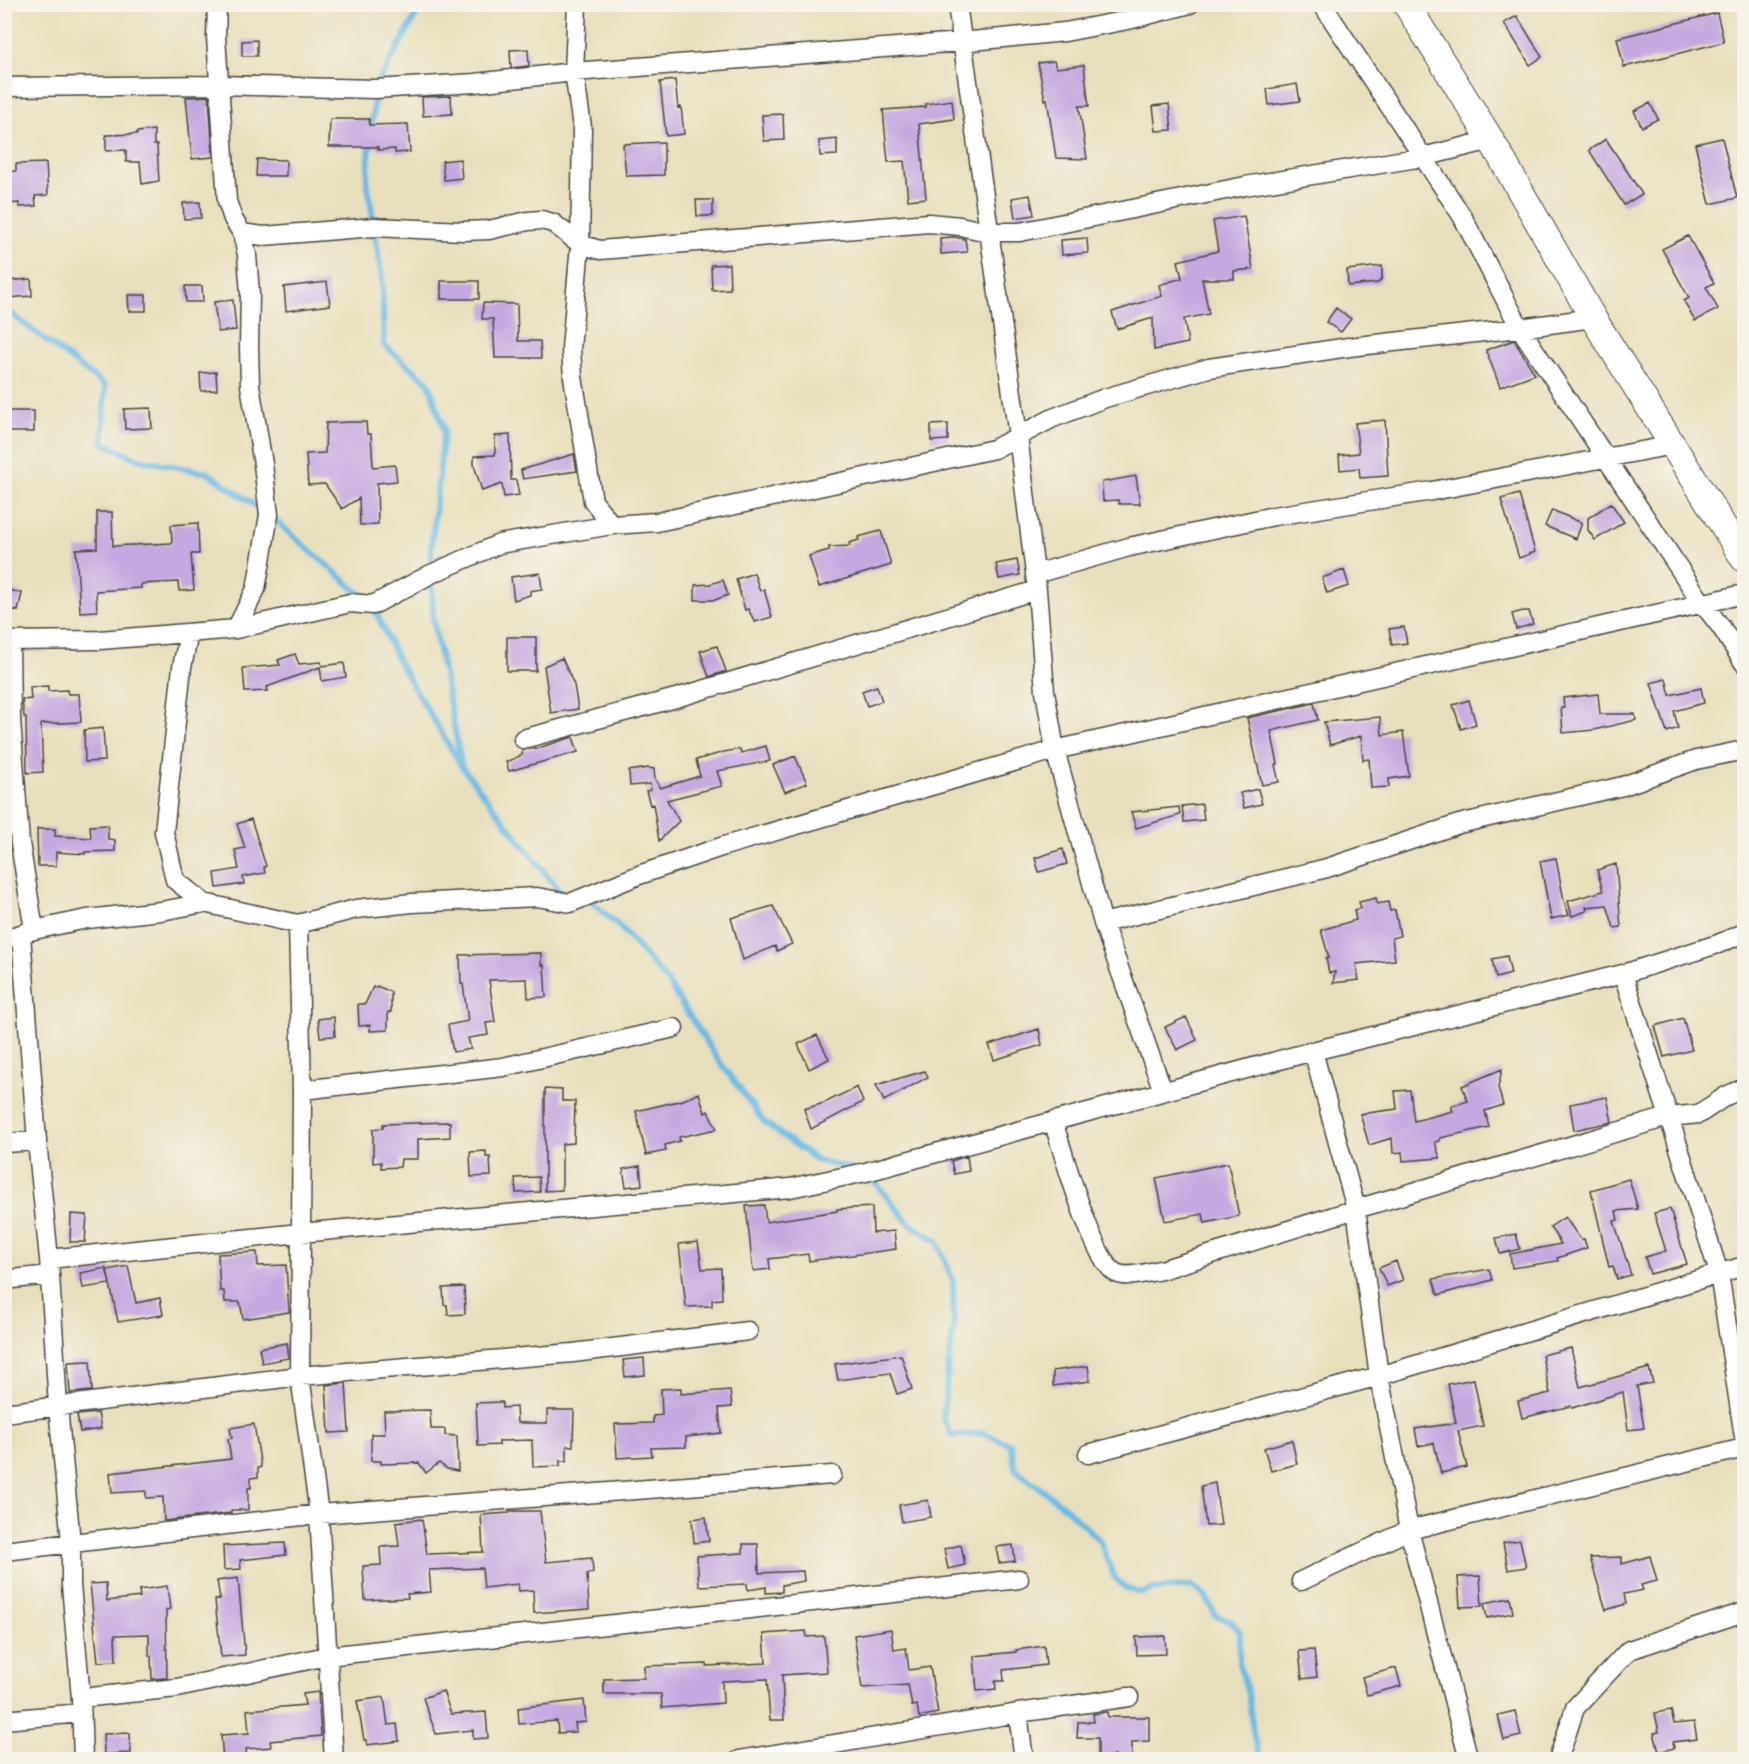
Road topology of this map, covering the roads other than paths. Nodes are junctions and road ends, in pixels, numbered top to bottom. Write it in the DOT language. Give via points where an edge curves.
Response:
graph roads {
  1 [pos="217,4"];
  2 [pos="577,4"];
  3 [pos="957,4"];
  4 [pos="964,4"];
  5 [pos="1190,4"];
  6 [pos="1322,4"];
  7 [pos="1406,4"];
  8 [pos="960,35"];
  9 [pos="574,72"];
  10 [pos="219,85"];
  11 [pos="4,87"];
  12 [pos="1491,140"];
  13 [pos="1423,156"];
  14 [pos="988,232"];
  15 [pos="242,233"];
  16 [pos="580,244"];
  17 [pos="1593,318"];
  18 [pos="1520,328"];
  19 [pos="1018,436"];
  20 [pos="1673,445"];
  21 [pos="1607,459"];
  22 [pos="612,525"];
  23 [pos="1744,559"];
  24 [pos="1036,582"];
  25 [pos="1744,594"];
  26 [pos="1702,603"];
  27 [pos="236,629"];
  28 [pos="189,633"];
  29 [pos="7,641"];
  30 [pos="1744,663"];
  31 [pos="523,740"];
  32 [pos="1055,750"];
  33 [pos="1744,750"];
  34 [pos="204,903"];
  35 [pos="1103,923"];
  36 [pos="298,924"];
  37 [pos="1744,933"];
  38 [pos="20,935"];
  39 [pos="1623,974"];
  40 [pos="674,1028"];
  41 [pos="1312,1051"];
  42 [pos="1744,1088"];
  43 [pos="302,1090"];
  44 [pos="1163,1091"];
  45 [pos="1668,1117"];
  46 [pos="1053,1121"];
  47 [pos="37,1141"];
  48 [pos="4,1143"];
  49 [pos="1356,1209"];
  50 [pos="300,1233"];
  51 [pos="1744,1266"];
  52 [pos="50,1267"];
  53 [pos="1719,1273"];
  54 [pos="4,1280"];
  55 [pos="748,1331"];
  56 [pos="300,1376"];
  57 [pos="1379,1376"];
  58 [pos="58,1407"];
  59 [pos="4,1413"];
  60 [pos="1744,1437"];
  61 [pos="1744,1448"];
  62 [pos="1088,1454"];
  63 [pos="832,1475"];
  64 [pos="319,1514"];
  65 [pos="1409,1530"];
  66 [pos="71,1542"];
  67 [pos="4,1551"];
  68 [pos="1020,1579"];
  69 [pos="1301,1581"];
  70 [pos="1744,1612"];
  71 [pos="327,1656"];
  72 [pos="1129,1697"];
  73 [pos="81,1705"];
  74 [pos="1018,1713"];
  75 [pos="4,1720"];
  76 [pos="83,1760"];
  77 [pos="334,1760"];
  78 [pos="739,1760"];
  79 [pos="1024,1760"];
  80 [pos="1469,1760"];
  81 [pos="1558,1760"];
  1 -- 10 [label="street"];
  2 -- 9 [label="street"];
  3 -- 8 [label="street"];
  4 -- 8 [label="street"];
  5 -- 8 [label="street" via="1065,32"];
  6 -- 13 [label="street"];
  7 -- 12 [label="main road"];
  8 -- 9 [label="street"];
  8 -- 14 [label="street"];
  9 -- 10 [label="street" via="475,83 375,88"];
  9 -- 16 [label="street" via="582,127"];
  10 -- 11 [label="street"];
  10 -- 15 [label="street" via="227,201"];
  12 -- 13 [label="street"];
  12 -- 17 [label="main road"];
  13 -- 14 [label="street" via="1234,188 1020,232"];
  13 -- 18 [label="street" via="1462,216"];
  14 -- 16 [label="street" via="929,224 600,250"];
  14 -- 19 [label="street"];
  15 -- 16 [label="street" via="263,236 374,227 489,230 541,220 553,223"];
  15 -- 27 [label="street" via="250,294 250,385 269,515 256,589"];
  16 -- 22 [label="street" via="571,349 573,378 593,501"];
  17 -- 18 [label="street"];
  17 -- 20 [label="main road"];
  18 -- 19 [label="street" via="1209,368 1105,398"];
  18 -- 21 [label="street"];
  19 -- 22 [label="street" via="994,448 951,459 657,522"];
  19 -- 24 [label="street"];
  20 -- 21 [label="street"];
  20 -- 23 [label="main road"];
  21 -- 24 [label="street" via="1274,516 1129,547"];
  21 -- 26 [label="street"];
  22 -- 27 [label="street" via="499,544 373,605 350,603"];
  24 -- 31 [label="street" via="676,698"];
  24 -- 32 [label="street" via="1044,691"];
  25 -- 26 [label="street"];
  26 -- 30 [label="street"];
  26 -- 32 [label="street"];
  27 -- 28 [label="street"];
  28 -- 29 [label="street" via="100,640"];
  28 -- 34 [label="street" via="164,832 175,880"];
  29 -- 38 [label="street" via="20,843"];
  32 -- 35 [label="street"];
  32 -- 36 [label="street" via="724,846 570,903 537,897 412,903 356,909"];
  33 -- 35 [label="street" via="1696,760 1623,786 1459,824 1327,868"];
  34 -- 36 [label="street"];
  34 -- 38 [label="street" via="87,919"];
  35 -- 44 [label="street"];
  36 -- 43 [label="street"];
  37 -- 39 [label="street"];
  38 -- 47 [label="street"];
  39 -- 41 [label="street"];
  39 -- 45 [label="street"];
  40 -- 43 [label="street" via="503,1067"];
  41 -- 44 [label="street"];
  41 -- 49 [label="street"];
  42 -- 45 [label="street" via="1699,1114"];
  43 -- 50 [label="street"];
  44 -- 46 [label="street"];
  45 -- 49 [label="street"];
  45 -- 53 [label="street"];
  46 -- 49 [label="street" via="1094,1241 1115,1273 1161,1270"];
  46 -- 50 [label="street" via="866,1172 790,1188"];
  47 -- 48 [label="street"];
  47 -- 52 [label="street"];
  49 -- 57 [label="street"];
  50 -- 52 [label="street"];
  50 -- 56 [label="street"];
  51 -- 53 [label="street"];
  52 -- 54 [label="street"];
  52 -- 58 [label="street"];
  53 -- 57 [label="street"];
  53 -- 60 [label="street"];
  55 -- 56 [label="street" via="573,1353"];
  56 -- 58 [label="street"];
  56 -- 64 [label="street"];
  57 -- 62 [label="street"];
  57 -- 65 [label="street"];
  58 -- 59 [label="street"];
  58 -- 66 [label="street"];
  61 -- 65 [label="street"];
  63 -- 64 [label="street"];
  64 -- 66 [label="street"];
  64 -- 71 [label="street"];
  65 -- 69 [label="street"];
  65 -- 80 [label="street"];
  66 -- 67 [label="street"];
  66 -- 73 [label="street"];
  68 -- 71 [label="street"];
  70 -- 81 [label="street" via="1629,1650 1575,1708"];
  71 -- 73 [label="street"];
  71 -- 77 [label="street"];
  72 -- 74 [label="street"];
  73 -- 75 [label="street"];
  73 -- 76 [label="street"];
  74 -- 78 [label="street"];
  74 -- 79 [label="street"];
}
